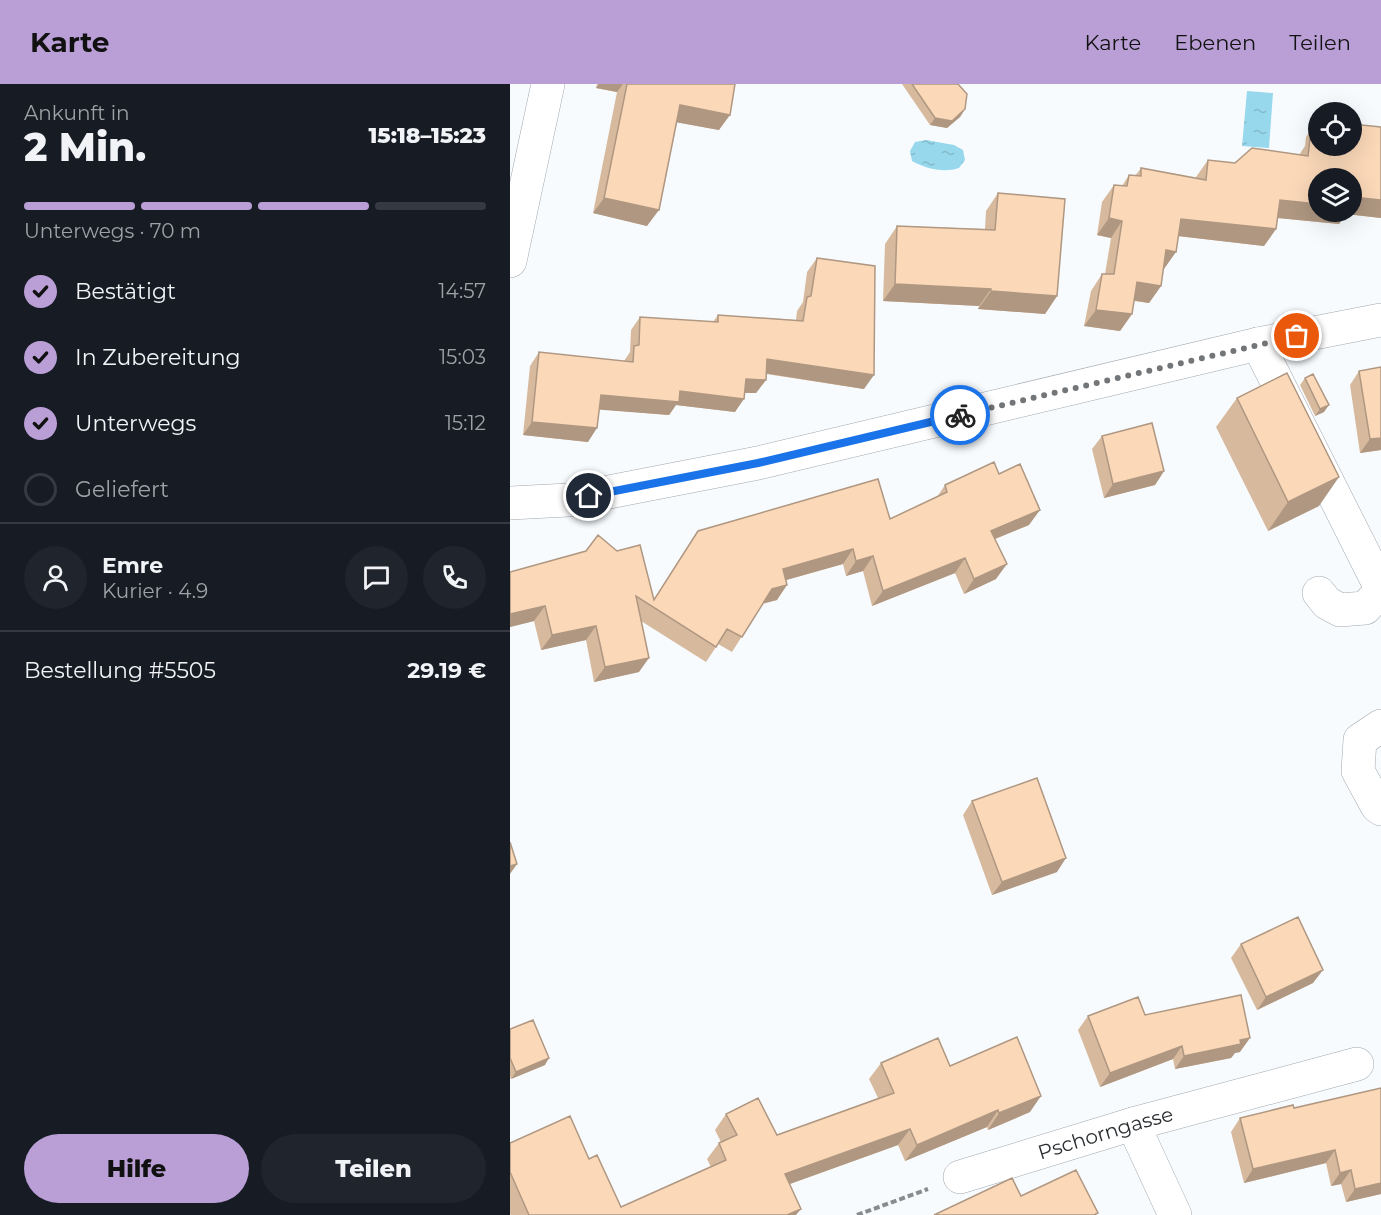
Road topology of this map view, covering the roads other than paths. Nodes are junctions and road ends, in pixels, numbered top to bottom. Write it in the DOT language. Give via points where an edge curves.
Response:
graph roads {
  1 [pos="548,84"];
  2 [pos="510,261"];
  3 [pos="1381,320"];
  4 [pos="1258,344"];
  5 [pos="510,503"];
  6 [pos="1381,590"];
  7 [pos="1320,593"];
  8 [pos="1381,726"];
  9 [pos="1381,810"];
  10 [pos="1358,1064"];
  11 [pos="1133,1124"];
  12 [pos="960,1177"];
  13 [pos="1175,1215"];
  1 -- 2 [label="street"];
  3 -- 4 [label="street"];
  4 -- 5 [label="street" via="758,463 568,500"];
  4 -- 6 [label="street"];
  6 -- 7 [label="street" via="1365,608 1340,610 1327,603"];
  8 -- 9 [label="street" via="1360,740 1358,771"];
  10 -- 11 [label="street, Pschorngasse"];
  11 -- 12 [label="street, Pschorngasse"];
  11 -- 13 [label="street"];
}
